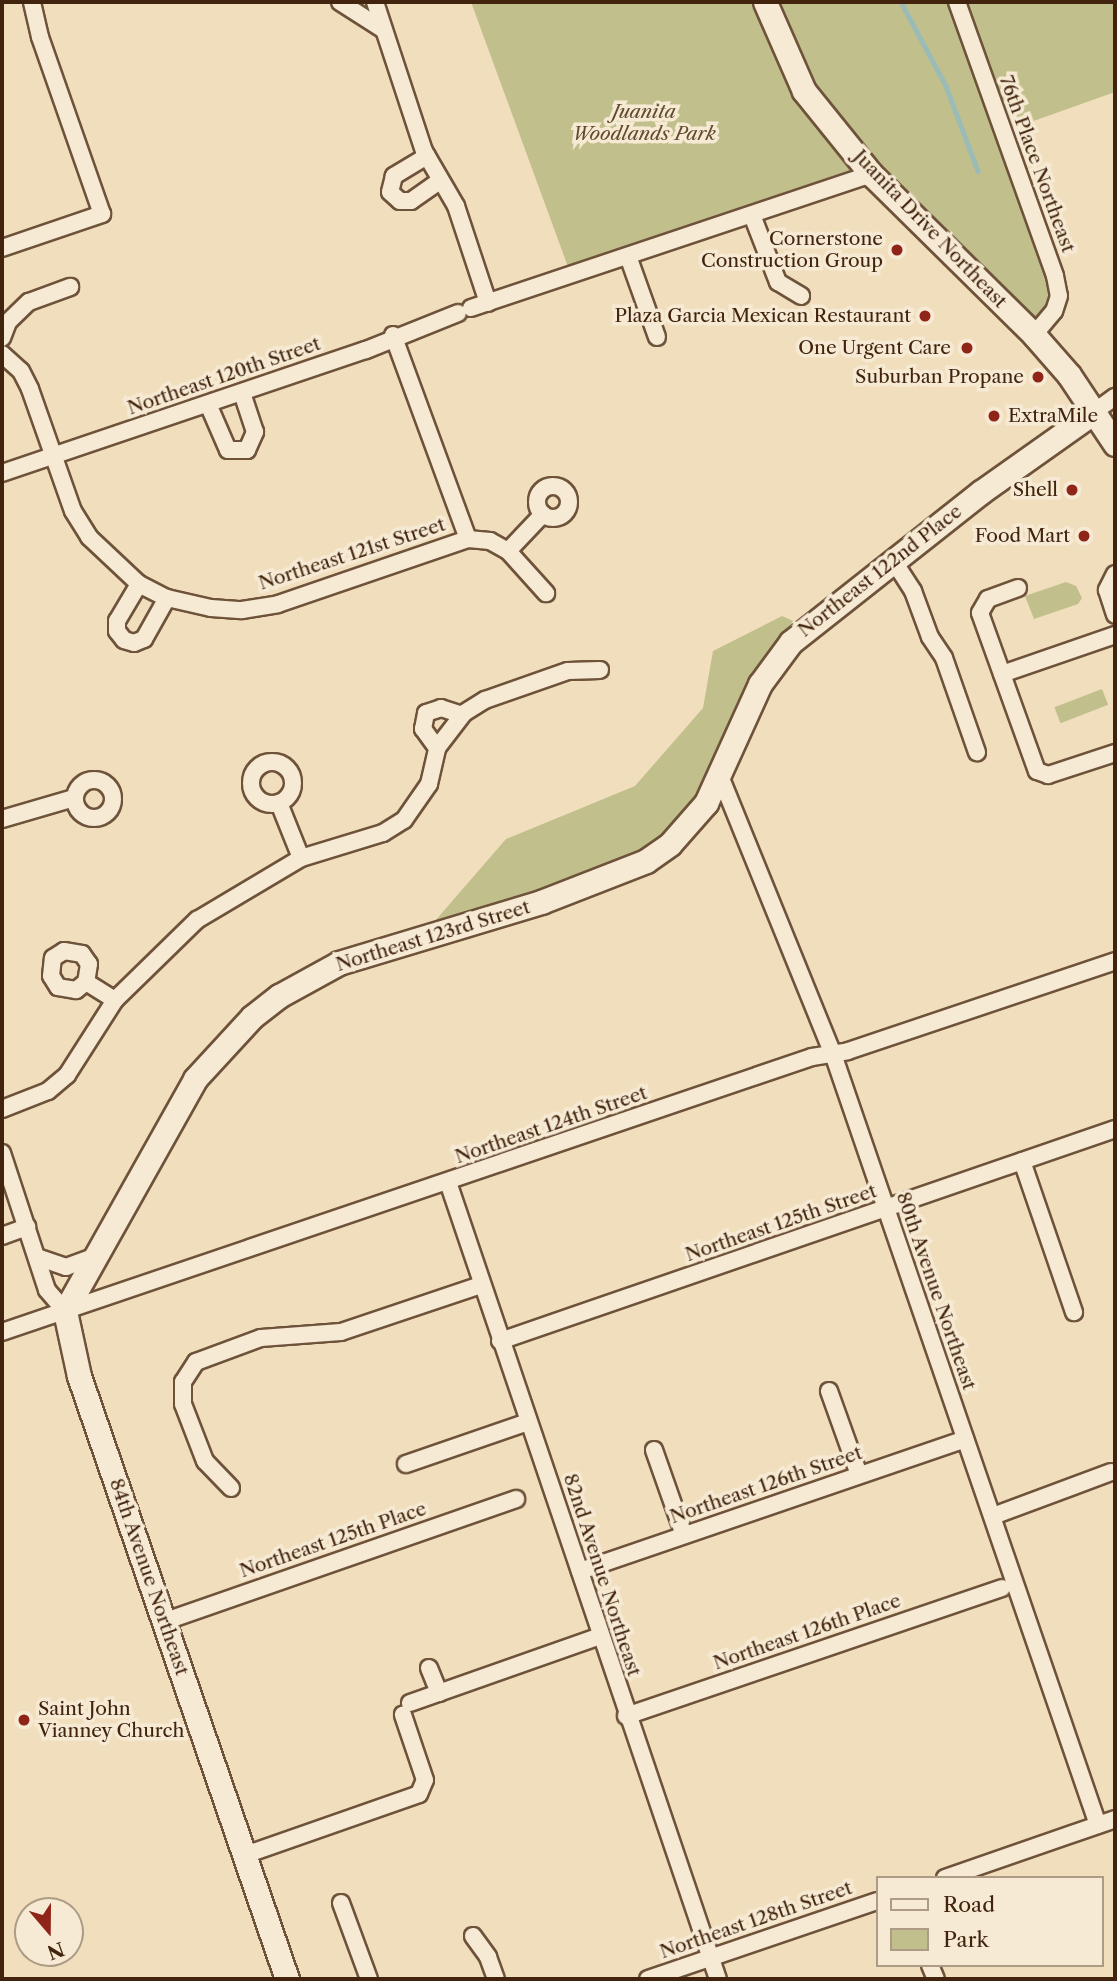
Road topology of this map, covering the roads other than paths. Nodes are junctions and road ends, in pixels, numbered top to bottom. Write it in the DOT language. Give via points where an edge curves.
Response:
graph roads {
  1 [pos="32,2"];
  2 [pos="340,2"];
  3 [pos="375,2"];
  4 [pos="765,2"];
  5 [pos="957,2"];
  6 [pos="384,30"];
  7 [pos="427,156"];
  8 [pos="871,174"];
  9 [pos="439,181"];
  10 [pos="752,215"];
  11 [pos="2,248"];
  12 [pos="628,256"];
  13 [pos="70,287"];
  14 [pos="801,296"];
  15 [pos="488,303"];
  16 [pos="393,335"];
  17 [pos="1034,335"];
  18 [pos="657,337"];
  19 [pos="2,338"];
  20 [pos="2,354"];
  21 [pos="242,393"];
  22 [pos="1115,397"];
  23 [pos="208,404"];
  24 [pos="1094,412"];
  25 [pos="1115,444"];
  26 [pos="53,456"];
  27 [pos="2,473"];
  28 [pos="543,514"];
  29 [pos="468,539"];
  30 [pos="508,551"];
  31 [pos="892,560"];
  32 [pos="1115,574"];
  33 [pos="1018,589"];
  34 [pos="153,591"];
  35 [pos="546,593"];
  36 [pos="1115,615"];
  37 [pos="1115,635"];
  38 [pos="600,670"];
  39 [pos="1002,674"];
  40 [pos="462,715"];
  41 [pos="437,748"];
  42 [pos="977,752"];
  43 [pos="1115,753"];
  44 [pos="720,776"];
  45 [pos="75,798"];
  46 [pos="279,803"];
  47 [pos="2,819"];
  48 [pos="301,858"];
  49 [pos="1115,961"];
  50 [pos="86,982"];
  51 [pos="114,1000"];
  52 [pos="833,1054"];
  53 [pos="2,1110"];
  54 [pos="1115,1129"];
  55 [pos="2,1153"];
  56 [pos="1022,1161"];
  57 [pos="448,1182"];
  58 [pos="885,1209"];
  59 [pos="27,1227"];
  60 [pos="2,1236"];
  61 [pos="37,1257"];
  62 [pos="93,1257"];
  63 [pos="481,1285"];
  64 [pos="65,1311"];
  65 [pos="1074,1312"];
  66 [pos="2,1332"];
  67 [pos="500,1341"];
  68 [pos="829,1391"];
  69 [pos="528,1422"];
  70 [pos="965,1439"];
  71 [pos="654,1450"];
  72 [pos="406,1464"];
  73 [pos="1111,1472"];
  74 [pos="859,1475"];
  75 [pos="231,1488"];
  76 [pos="516,1499"];
  77 [pos="993,1516"];
  78 [pos="684,1535"];
  79 [pos="580,1571"];
  80 [pos="1002,1588"];
  81 [pos="163,1622"];
  82 [pos="600,1636"];
  83 [pos="429,1668"];
  84 [pos="439,1693"];
  85 [pos="626,1716"];
  86 [pos="1115,1819"];
  87 [pos="1098,1825"];
  88 [pos="245,1855"];
  89 [pos="951,1876"];
  90 [pos="876,1901"];
  91 [pos="341,1903"];
  92 [pos="473,1936"];
  93 [pos="710,1959"];
  94 [pos="287,1979"];
  95 [pos="369,1979"];
  96 [pos="496,1979"];
  97 [pos="648,1979"];
  98 [pos="718,1979"];
  1 -- 11 [label="street" via="102,214"];
  2 -- 6 [label="street"];
  3 -- 6 [label="street"];
  4 -- 8 [label="street, Juanita Drive Northeast" via="804,91"];
  5 -- 17 [label="street, 76th Place Northeast" via="1055,276 1059,296 1054,312"];
  6 -- 7 [label="street"];
  7 -- 9 [label="street"];
  7 -- 9 [label="street" via="394,176 390,192 400,201 411,201"];
  8 -- 10 [label="street, Northeast 120th Street"];
  8 -- 17 [label="street, Juanita Drive Northeast"];
  9 -- 15 [label="street" via="456,206"];
  10 -- 12 [label="street, Northeast 120th Street"];
  10 -- 14 [label="street" via="778,282"];
  12 -- 15 [label="street, Northeast 120th Street"];
  12 -- 18 [label="street"];
  13 -- 19 [label="street" via="29,302 8,322"];
  15 -- 16 [label="street, Northeast 120th Street"];
  16 -- 21 [label="street, Northeast 120th Street" via="366,350"];
  16 -- 29 [label="street"];
  17 -- 24 [label="street, Juanita Drive Northeast"];
  20 -- 26 [label="street" via="21,371"];
  21 -- 23 [label="street, Northeast 120th Street"];
  21 -- 23 [label="street" via="255,432 247,450 228,450"];
  22 -- 24 [label="street"];
  23 -- 26 [label="street, Northeast 120th Street"];
  24 -- 25 [label="street, Juanita Drive Northeast"];
  24 -- 31 [label="street, Northeast 122nd Place"];
  26 -- 27 [label="street, Northeast 120th Street"];
  26 -- 34 [label="street" via="73,511 89,537"];
  28 -- 30 [label="street"];
  29 -- 30 [label="street" via="490,541"];
  29 -- 34 [label="street, Northeast 121st Street" via="278,604 232,609"];
  30 -- 35 [label="street"];
  31 -- 42 [label="street" via="913,591 930,637 944,658"];
  31 -- 44 [label="street, Northeast 122nd Place" via="809,624 783,651 760,684"];
  32 -- 36 [label="street" via="1107,590"];
  33 -- 39 [label="street" via="981,605"];
  34 -- 34 [label="street" via="144,639 124,640 117,621"];
  37 -- 39 [label="street"];
  38 -- 40 [label="street" via="568,671 485,700"];
  39 -- 43 [label="street" via="1040,773 1048,775"];
  40 -- 41 [label="street"];
  40 -- 41 [label="street" via="441,708 426,713 423,729"];
  41 -- 48 [label="street" via="429,784 404,820 383,833"];
  44 -- 52 [label="street, 80th Avenue Northeast"];
  44 -- 62 [label="street, Northeast 123rd Street" via="706,803 670,844 620,874 364,954 279,996 234,1035 195,1079"];
  45 -- 47 [label="street"];
  46 -- 48 [label="street"];
  48 -- 51 [label="street" via="197,920"];
  49 -- 52 [label="street, Northeast 124th Street"];
  50 -- 51 [label="street"];
  51 -- 53 [label="street" via="67,1075 31,1100"];
  52 -- 57 [label="street, Northeast 124th Street" via="812,1057"];
  52 -- 58 [label="street, 80th Avenue Northeast"];
  54 -- 56 [label="street, Northeast 125th Street"];
  55 -- 59 [label="street, 84th Avenue Northeast"];
  56 -- 58 [label="street, Northeast 125th Street"];
  56 -- 65 [label="street"];
  57 -- 63 [label="street, 82nd Avenue Northeast"];
  57 -- 64 [label="street, Northeast 124th Street"];
  58 -- 67 [label="street, Northeast 125th Street"];
  58 -- 70 [label="street, 80th Avenue Northeast"];
  59 -- 60 [label="street"];
  59 -- 61 [label="street, 84th Avenue Northeast"];
  61 -- 62 [label="street" via="66,1267"];
  61 -- 64 [label="street, 84th Avenue Northeast" via="47,1290"];
  62 -- 64 [label="street, Northeast 123rd Street"];
  63 -- 67 [label="street, 82nd Avenue Northeast"];
  63 -- 75 [label="street" via="341,1332 261,1338 196,1362 183,1382 183,1404 205,1461"];
  64 -- 66 [label="street, Northeast 124th Street"];
  64 -- 81 [label="street, 84th Avenue Northeast" via="79,1376"];
  67 -- 69 [label="street, 82nd Avenue Northeast"];
  68 -- 74 [label="street"];
  69 -- 72 [label="street"];
  69 -- 79 [label="street, 82nd Avenue Northeast"];
  70 -- 74 [label="street, Northeast 126th Street"];
  70 -- 77 [label="street, 80th Avenue Northeast"];
  71 -- 78 [label="street"];
  73 -- 77 [label="street"];
  74 -- 78 [label="street, Northeast 126th Street"];
  76 -- 81 [label="street, Northeast 125th Place"];
  77 -- 87 [label="street, 80th Avenue Northeast"];
  78 -- 79 [label="street, Northeast 126th Street"];
  79 -- 82 [label="street, 82nd Avenue Northeast"];
  80 -- 85 [label="street, Northeast 126th Place"];
  81 -- 88 [label="street, 84th Avenue Northeast"];
  82 -- 84 [label="street"];
  82 -- 85 [label="street, 82nd Avenue Northeast"];
  83 -- 84 [label="street"];
  84 -- 88 [label="street" via="406,1709 424,1788 411,1797"];
  85 -- 93 [label="street, 82nd Avenue Northeast"];
  86 -- 87 [label="street"];
  87 -- 89 [label="street"];
  88 -- 94 [label="street, 84th Avenue Northeast"];
  90 -- 93 [label="street, Northeast 128th Street"];
  91 -- 95 [label="street"];
  92 -- 96 [label="street"];
  93 -- 97 [label="street, Northeast 128th Street"];
  93 -- 98 [label="street, 82nd Avenue Northeast"];
}
